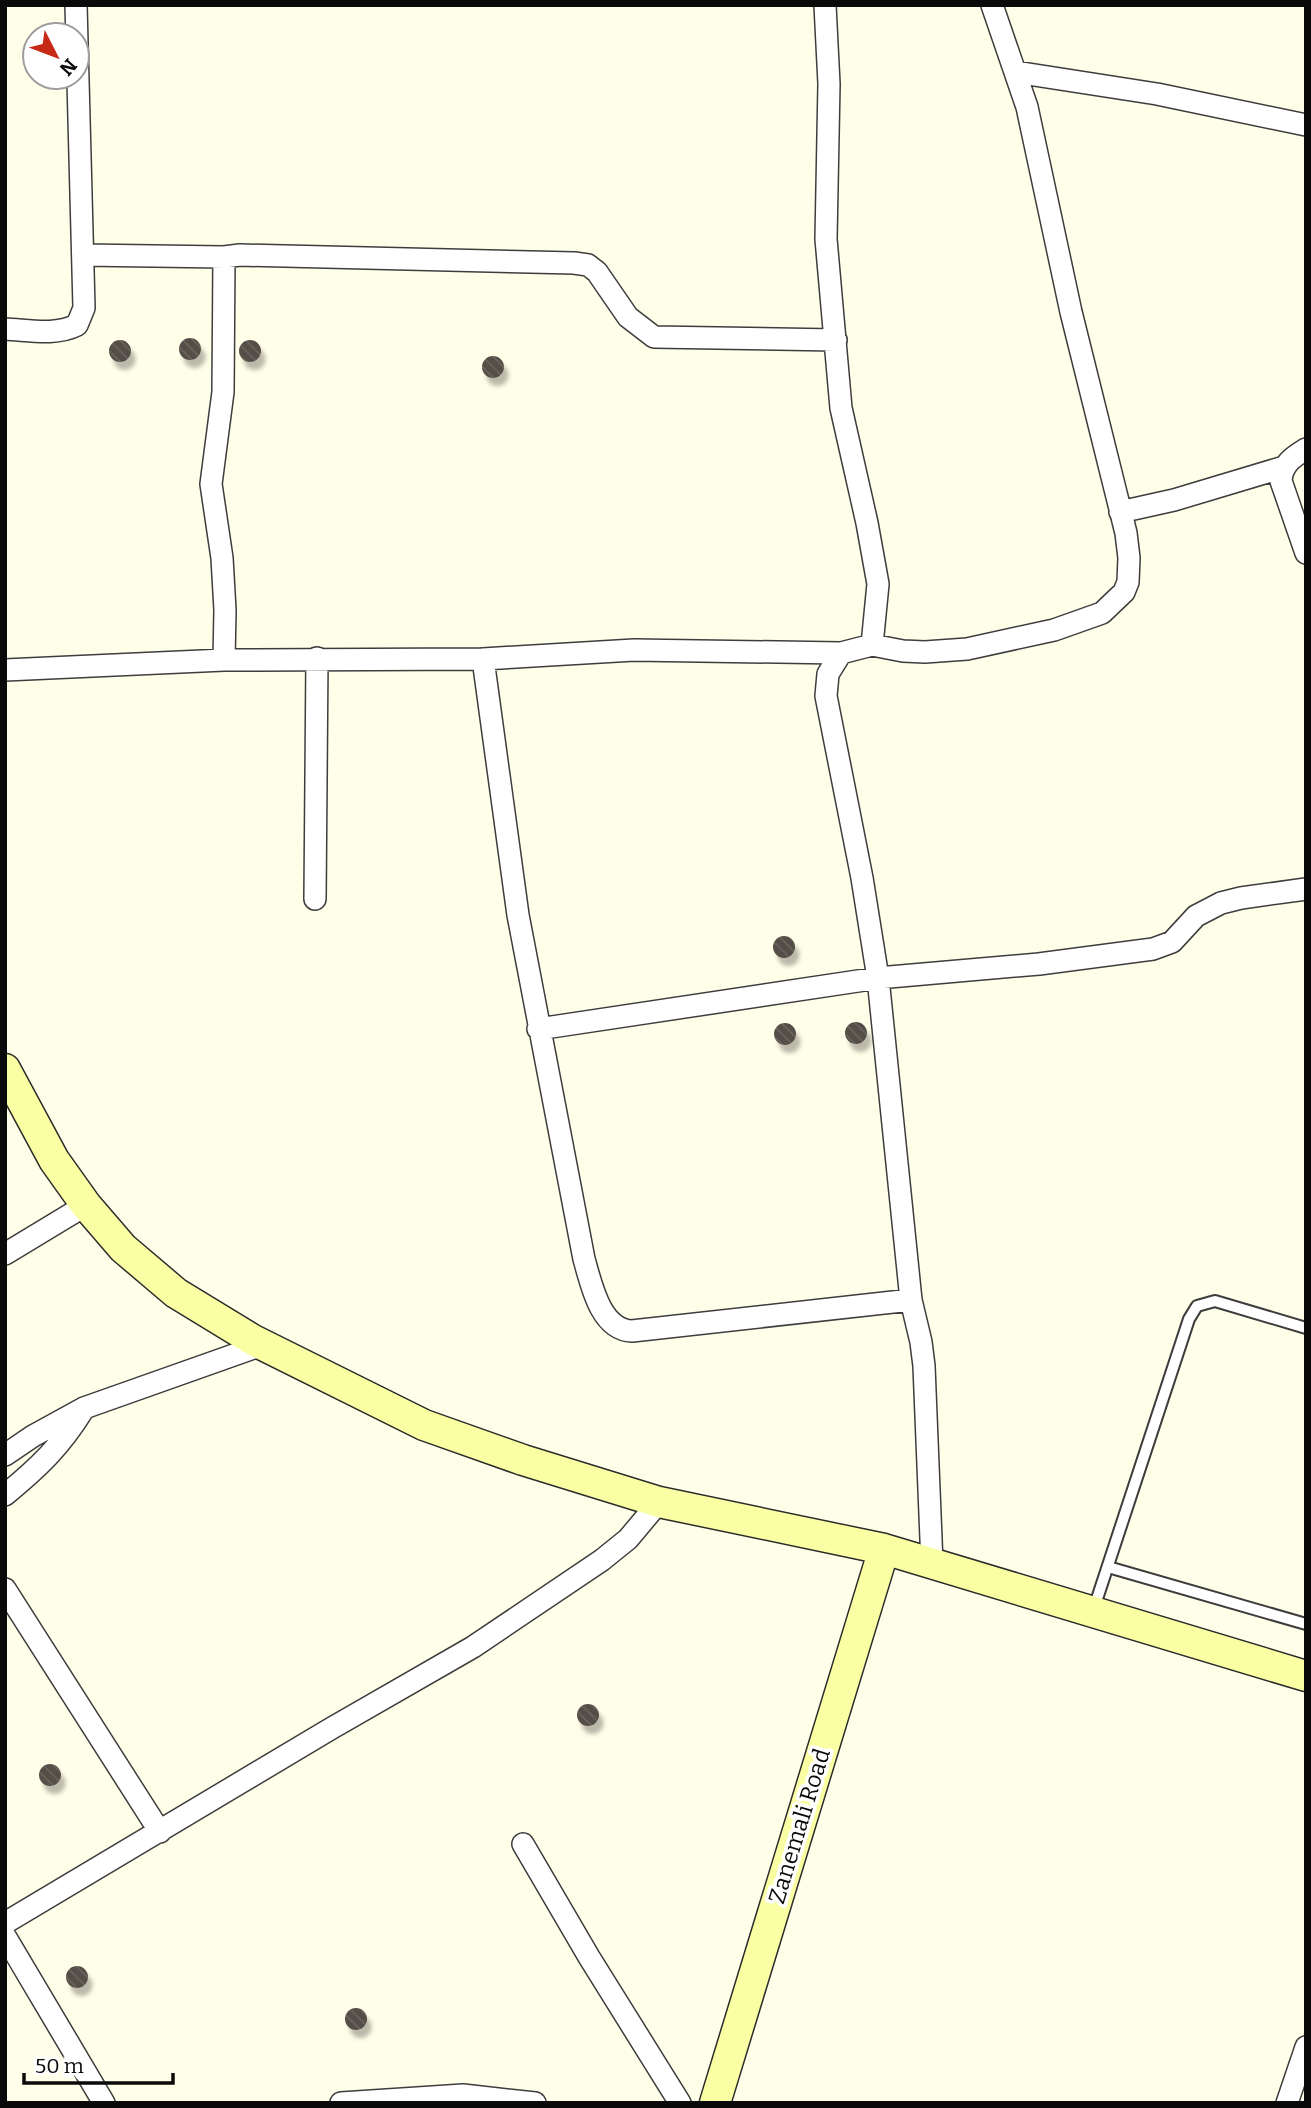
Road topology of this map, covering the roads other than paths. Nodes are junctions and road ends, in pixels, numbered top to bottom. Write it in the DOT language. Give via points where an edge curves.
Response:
graph roads {
  1 [pos="76,5"];
  2 [pos="825,5"];
  3 [pos="992,5"];
  4 [pos="1016,72"];
  5 [pos="1306,125"];
  6 [pos="83,255"];
  7 [pos="224,257"];
  8 [pos="5,329"];
  9 [pos="836,340"];
  10 [pos="1306,449"];
  11 [pos="1284,467"];
  12 [pos="1120,512"];
  13 [pos="1306,553"];
  14 [pos="872,645"];
  15 [pos="841,653"];
  16 [pos="317,658"];
  17 [pos="483,659"];
  18 [pos="224,660"];
  19 [pos="5,670"];
  20 [pos="1306,889"];
  21 [pos="315,899"];
  22 [pos="878,978"];
  23 [pos="538,1028"];
  24 [pos="5,1069"];
  25 [pos="86,1205"];
  26 [pos="5,1254"];
  27 [pos="911,1300"];
  28 [pos="1306,1328"];
  29 [pos="262,1345"];
  30 [pos="84,1408"];
  31 [pos="5,1455"];
  32 [pos="5,1495"];
  33 [pos="659,1502"];
  34 [pos="884,1549"];
  35 [pos="932,1564"];
  36 [pos="1108,1567"];
  37 [pos="5,1589"];
  38 [pos="1093,1611"];
  39 [pos="1306,1624"];
  40 [pos="1306,1676"];
  41 [pos="160,1832"];
  42 [pos="523,1844"];
  43 [pos="5,1923"];
  44 [pos="5,1936"];
  45 [pos="1306,2047"];
  46 [pos="104,2103"];
  47 [pos="341,2103"];
  48 [pos="535,2103"];
  49 [pos="680,2103"];
  50 [pos="715,2103"];
  51 [pos="1287,2103"];
  1 -- 6 [label="street"];
  2 -- 9 [label="street" via="829,84 826,239"];
  3 -- 4 [label="street"];
  4 -- 5 [label="street" via="1157,94"];
  4 -- 12 [label="street"];
  6 -- 7 [label="street"];
  6 -- 8 [label="street" via="84,308 77,325 56,332"];
  7 -- 9 [label="street" via="588,265 604,279 628,317 654,337"];
  7 -- 18 [label="street" via="223,392 211,484 222,558"];
  9 -- 14 [label="street" via="841,408 878,584"];
  10 -- 11 [label="street"];
  11 -- 12 [label="street"];
  11 -- 13 [label="street" via="1282,487"];
  12 -- 14 [label="street" via="1129,558 1128,582 1102,613 1054,630 967,649 914,652"];
  14 -- 15 [label="street"];
  15 -- 17 [label="street" via="634,650"];
  15 -- 22 [label="street" via="828,674 826,696"];
  16 -- 17 [label="street"];
  16 -- 18 [label="street"];
  16 -- 21 [label="street"];
  17 -- 23 [label="street"];
  18 -- 19 [label="street"];
  20 -- 22 [label="street" via="1221,903 1196,916 1172,942 1153,949"];
  22 -- 23 [label="street"];
  22 -- 27 [label="street"];
  23 -- 27 [label="street" via="584,1259 600,1305 618,1329"];
  24 -- 25 [label="street" via="54,1160"];
  25 -- 26 [label="street"];
  25 -- 29 [label="street" via="124,1248 188,1303"];
  27 -- 35 [label="street" via="924,1366"];
  28 -- 36 [label="lane" via="1215,1301 1197,1306"];
  29 -- 30 [label="street"];
  29 -- 33 [label="street" via="424,1424"];
  30 -- 31 [label="street"];
  30 -- 32 [label="street" via="65,1439"];
  33 -- 34 [label="street"];
  33 -- 41 [label="street" via="628,1539 602,1560 473,1647"];
  34 -- 35 [label="street"];
  34 -- 50 [label="street, Zanemali Road"];
  35 -- 38 [label="street"];
  36 -- 38 [label="lane"];
  36 -- 39 [label="lane"];
  37 -- 41 [label="street"];
  38 -- 40 [label="street"];
  41 -- 43 [label="street"];
  42 -- 49 [label="street"];
  44 -- 46 [label="street"];
  45 -- 51 [label="street"];
  47 -- 48 [label="street" via="463,2095"];
}
